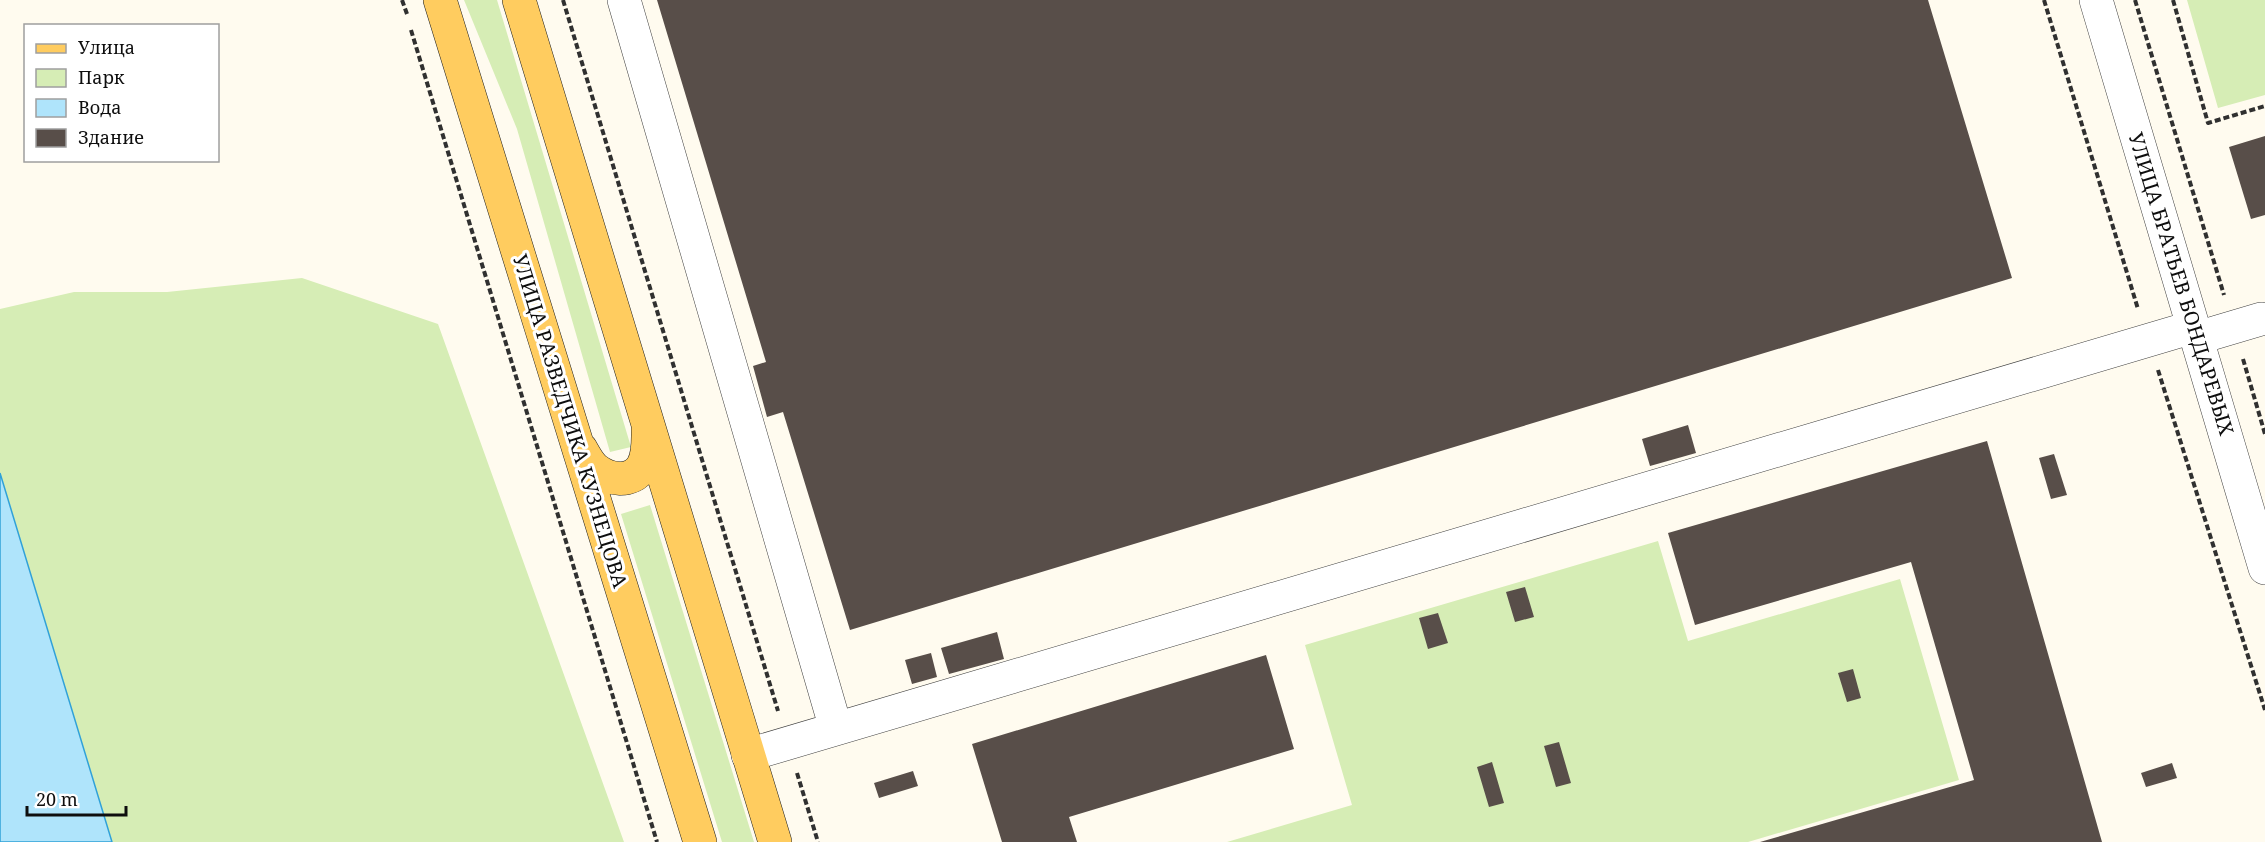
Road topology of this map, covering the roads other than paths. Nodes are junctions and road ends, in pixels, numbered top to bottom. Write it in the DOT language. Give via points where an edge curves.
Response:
graph roads {
  1 [pos="440,0"];
  2 [pos="519,0"];
  3 [pos="624,0"];
  4 [pos="2096,0"];
  5 [pos="2248,323"];
  6 [pos="2195,333"];
  7 [pos="648,422"];
  8 [pos="578,446"];
  9 [pos="2265,568"];
  10 [pos="836,729"];
  11 [pos="748,755"];
  12 [pos="699,842"];
  13 [pos="775,842"];
  1 -- 8 [label="main road, УЛИЦА РАЗВЕДЧИКА КУЗНЕЦОВА"];
  2 -- 7 [label="main road"];
  3 -- 10 [label="street"];
  4 -- 6 [label="street, УЛИЦА БРАТЬЕВ БОНДАРЕВЫХ"];
  5 -- 6 [label="street"];
  6 -- 9 [label="street, УЛИЦА БРАТЬЕВ БОНДАРЕВЫХ"];
  6 -- 10 [label="street"];
  7 -- 8 [label="main road" via="645,460 627,479 610,478 594,468"];
  7 -- 11 [label="main road"];
  8 -- 12 [label="main road, УЛИЦА РАЗВЕДЧИКА КУЗНЕЦОВА"];
  10 -- 11 [label="street"];
  11 -- 13 [label="main road"];
}
